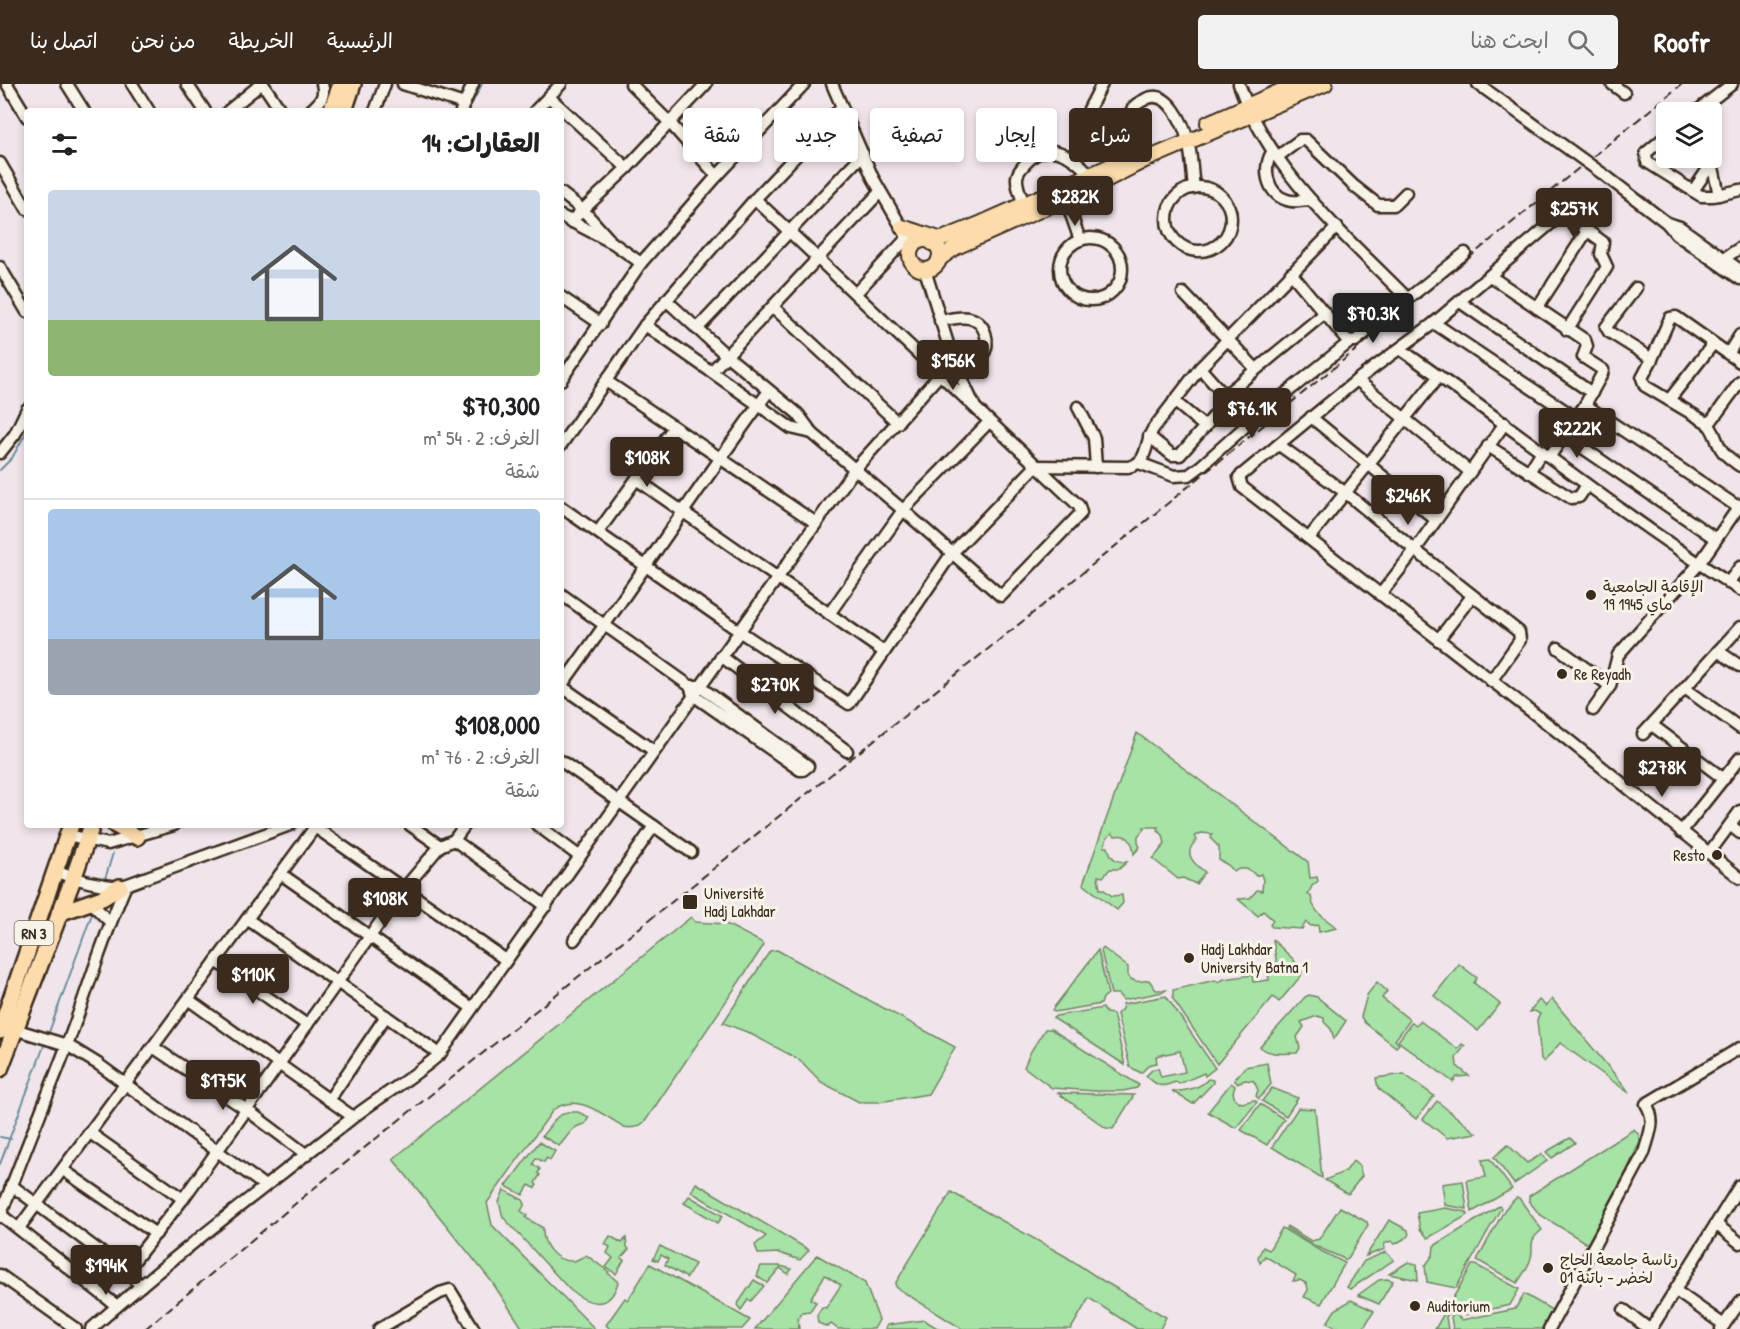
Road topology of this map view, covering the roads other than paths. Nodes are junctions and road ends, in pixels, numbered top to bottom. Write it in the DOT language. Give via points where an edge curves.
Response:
graph roads {
  1 [pos="7,84"];
  2 [pos="67,84"];
  3 [pos="132,84"];
  4 [pos="187,84"];
  5 [pos="262,84"];
  6 [pos="353,84"];
  7 [pos="385,84"];
  8 [pos="403,84"];
  9 [pos="473,84"];
  10 [pos="561,84"];
  11 [pos="631,84"];
  12 [pos="706,84"];
  13 [pos="804,84"];
  14 [pos="832,84"];
  15 [pos="1102,84"];
  16 [pos="1239,84"];
  17 [pos="1325,84"];
  18 [pos="1478,84"];
  19 [pos="1612,84"];
  20 [pos="1732,84"];
  21 [pos="1289,85"];
  22 [pos="331,89"];
  23 [pos="1624,93"];
  24 [pos="549,97"];
  25 [pos="1710,102"];
  26 [pos="842,107"];
  27 [pos="82,108"];
  28 [pos="147,108"];
  29 [pos="203,108"];
  30 [pos="232,108"];
  31 [pos="279,108"];
  32 [pos="313,108"];
  33 [pos="331,108"];
  34 [pos="345,108"];
  35 [pos="376,108"];
  36 [pos="462,108"];
  37 [pos="538,108"];
  38 [pos="561,108"];
  39 [pos="1090,108"];
  40 [pos="1132,108"];
  41 [pos="1250,110"];
  42 [pos="564,111"];
  43 [pos="24,112"];
  44 [pos="670,123"];
  45 [pos="1186,137"];
  46 [pos="1656,144"];
  47 [pos="1152,152"];
  48 [pos="863,154"];
  49 [pos="1275,154"];
  50 [pos="1126,162"];
  51 [pos="1130,162"];
  52 [pos="0,164"];
  53 [pos="1656,166"];
  54 [pos="627,168"];
  55 [pos="1658,168"];
  56 [pos="1706,168"];
  57 [pos="1713,168"];
  58 [pos="1090,175"];
  59 [pos="717,176"];
  60 [pos="1194,188"];
  61 [pos="1740,190"];
  62 [pos="1693,191"];
  63 [pos="880,192"];
  64 [pos="1063,193"];
  65 [pos="1406,193"];
  66 [pos="564,194"];
  67 [pos="1719,195"];
  68 [pos="755,199"];
  69 [pos="1311,200"];
  70 [pos="24,204"];
  71 [pos="1024,204"];
  72 [pos="583,210"];
  73 [pos="566,219"];
  74 [pos="1667,223"];
  75 [pos="1337,227"];
  76 [pos="790,231"];
  77 [pos="1587,231"];
  78 [pos="907,237"];
  79 [pos="1080,240"];
  80 [pos="938,241"];
  81 [pos="613,243"];
  82 [pos="1709,248"];
  83 [pos="1738,251"];
  84 [pos="1465,253"];
  85 [pos="819,258"];
  86 [pos="939,258"];
  87 [pos="642,263"];
  88 [pos="1724,263"];
  89 [pos="0,267"];
  90 [pos="925,270"];
  91 [pos="1740,270"];
  92 [pos="1291,273"];
  93 [pos="1490,276"];
  94 [pos="1740,279"];
  95 [pos="1636,288"];
  96 [pos="856,293"];
  97 [pos="1183,293"];
  98 [pos="564,299"];
  99 [pos="1408,299"];
  100 [pos="666,300"];
  101 [pos="1460,302"];
  102 [pos="24,307"];
  103 [pos="773,307"];
  104 [pos="1537,308"];
  105 [pos="1325,313"];
  106 [pos="940,321"];
  107 [pos="1434,323"];
  108 [pos="601,324"];
  109 [pos="645,325"];
  110 [pos="697,328"];
  111 [pos="1567,330"];
  112 [pos="1740,335"];
  113 [pos="1227,340"];
  114 [pos="1351,341"];
  115 [pos="1713,344"];
  116 [pos="1400,349"];
  117 [pos="1728,354"];
  118 [pos="726,355"];
  119 [pos="1652,359"];
  120 [pos="953,360"];
  121 [pos="1740,362"];
  122 [pos="1200,368"];
  123 [pos="1256,369"];
  124 [pos="712,371"];
  125 [pos="564,375"];
  126 [pos="960,375"];
  127 [pos="940,376"];
  128 [pos="1439,376"];
  129 [pos="1357,380"];
  130 [pos="606,381"];
  131 [pos="1740,382"];
  132 [pos="769,391"];
  133 [pos="1592,393"];
  134 [pos="1227,397"];
  135 [pos="1669,400"];
  136 [pos="1174,401"];
  137 [pos="1585,405"];
  138 [pos="758,406"];
  139 [pos="1078,407"];
  140 [pos="977,410"];
  141 [pos="24,415"];
  142 [pos="1311,417"];
  143 [pos="1406,418"];
  144 [pos="1575,418"];
  145 [pos="989,422"];
  146 [pos="898,423"];
  147 [pos="1249,423"];
  148 [pos="1505,423"];
  149 [pos="1709,424"];
  150 [pos="674,427"];
  151 [pos="1205,428"];
  152 [pos="812,433"];
  153 [pos="1564,435"];
  154 [pos="1149,436"];
  155 [pos="564,441"];
  156 [pos="1279,445"];
  157 [pos="1488,446"];
  158 [pos="0,453"];
  159 [pos="1546,453"];
  160 [pos="720,459"];
  161 [pos="1139,464"];
  162 [pos="1367,464"];
  163 [pos="1036,466"];
  164 [pos="1740,466"];
  165 [pos="1096,467"];
  166 [pos="854,470"];
  167 [pos="1469,471"];
  168 [pos="1529,472"];
  169 [pos="636,479"];
  170 [pos="1587,485"];
  171 [pos="1346,493"];
  172 [pos="1739,506"];
  173 [pos="564,509"];
  174 [pos="903,510"];
  175 [pos="683,512"];
  176 [pos="1436,520"];
  177 [pos="816,523"];
  178 [pos="598,532"];
  179 [pos="1309,538"];
  180 [pos="1716,539"];
  181 [pos="1414,550"];
  182 [pos="952,553"];
  183 [pos="1699,564"];
  184 [pos="645,565"];
  185 [pos="1740,567"];
  186 [pos="777,577"];
  187 [pos="1728,583"];
  188 [pos="1740,590"];
  189 [pos="1380,595"];
  190 [pos="564,596"];
  191 [pos="1472,596"];
  192 [pos="830,614"];
  193 [pos="606,626"];
  194 [pos="1740,627"];
  195 [pos="739,631"];
  196 [pos="1438,640"];
  197 [pos="1558,648"];
  198 [pos="1718,651"];
  199 [pos="884,652"];
  200 [pos="721,656"];
  201 [pos="1740,666"];
  202 [pos="1491,681"];
  203 [pos="564,682"];
  204 [pos="1610,686"];
  205 [pos="564,688"];
  206 [pos="694,689"];
  207 [pos="1686,689"];
  208 [pos="1593,710"];
  209 [pos="1652,725"];
  210 [pos="1740,728"];
  211 [pos="1643,734"];
  212 [pos="654,751"];
  213 [pos="847,751"];
  214 [pos="1740,758"];
  215 [pos="564,763"];
  216 [pos="1724,779"];
  217 [pos="618,801"];
  218 [pos="1740,811"];
  219 [pos="1730,825"];
  220 [pos="654,826"];
  221 [pos="120,828"];
  222 [pos="165,828"];
  223 [pos="282,828"];
  224 [pos="313,828"];
  225 [pos="317,828"];
  226 [pos="414,828"];
  227 [pos="463,828"];
  228 [pos="541,828"];
  229 [pos="69,830"];
  230 [pos="89,832"];
  231 [pos="1681,832"];
  232 [pos="1740,833"];
  233 [pos="137,837"];
  234 [pos="454,840"];
  235 [pos="440,846"];
  236 [pos="691,852"];
  237 [pos="1709,853"];
  238 [pos="579,856"];
  239 [pos="55,871"];
  240 [pos="281,873"];
  241 [pos="1740,878"];
  242 [pos="73,879"];
  243 [pos="123,886"];
  244 [pos="403,890"];
  245 [pos="90,902"];
  246 [pos="546,906"];
  247 [pos="59,913"];
  248 [pos="247,919"];
  249 [pos="110,922"];
  250 [pos="370,936"];
  251 [pos="574,940"];
  252 [pos="506,960"];
  253 [pos="216,961"];
  254 [pos="337,982"];
  255 [pos="189,1000"];
  256 [pos="472,1008"];
  257 [pos="386,1016"];
  258 [pos="307,1024"];
  259 [pos="14,1031"];
  260 [pos="62,1044"];
  261 [pos="153,1047"];
  262 [pos="1740,1048"];
  263 [pos="440,1054"];
  264 [pos="279,1066"];
  265 [pos="0,1069"];
  266 [pos="125,1084"];
  267 [pos="330,1100"];
  268 [pos="247,1110"];
  269 [pos="353,1117"];
  270 [pos="90,1133"];
  271 [pos="217,1150"];
  272 [pos="307,1155"];
  273 [pos="63,1170"];
  274 [pos="11,1185"];
  275 [pos="265,1185"];
  276 [pos="1740,1185"];
  277 [pos="183,1199"];
  278 [pos="36,1204"];
  279 [pos="0,1216"];
  280 [pos="1716,1225"];
  281 [pos="20,1228"];
  282 [pos="156,1234"];
  283 [pos="1738,1239"];
  284 [pos="126,1271"];
  285 [pos="0,1275"];
  286 [pos="141,1286"];
  287 [pos="1676,1291"];
  288 [pos="1740,1302"];
  289 [pos="117,1306"];
  290 [pos="1624,1310"];
  291 [pos="1722,1327"];
  292 [pos="76,1329"];
  293 [pos="91,1329"];
  294 [pos="379,1329"];
  295 [pos="474,1329"];
  296 [pos="1549,1329"];
  297 [pos="1650,1329"];
  1 -- 43 [label="street"];
  2 -- 27 [label="street"];
  3 -- 28 [label="street"];
  4 -- 29 [label="street"];
  5 -- 30 [label="street"];
  5 -- 31 [label="street"];
  6 -- 34 [label="highway"];
  7 -- 35 [label="street"];
  8 -- 36 [label="street"];
  9 -- 36 [label="street"];
  10 -- 24 [label="street"];
  11 -- 44 [label="street"];
  12 -- 44 [label="street"];
  13 -- 59 [label="street"];
  14 -- 26 [label="street"];
  15 -- 39 [label="street"];
  16 -- 41 [label="street"];
  17 -- 41 [label="main road"];
  18 -- 74 [label="street, bridge"];
  19 -- 23 [label="street"];
  20 -- 25 [label="street"];
  21 -- 41 [label="main road"];
  22 -- 32 [label="street"];
  22 -- 33 [label="highway"];
  24 -- 37 [label="street"];
  24 -- 38 [label="street"];
  26 -- 48 [label="street"];
  26 -- 68 [label="street"];
  40 -- 45 [label="street" via="1153,96 1162,98 1173,107"];
  41 -- 45 [label="main road"];
  41 -- 49 [label="street"];
  42 -- 54 [label="street"];
  44 -- 54 [label="street"];
  44 -- 59 [label="street"];
  45 -- 47 [label="main road"];
  45 -- 60 [label="street"];
  46 -- 53 [label="street" via="1645,159"];
  48 -- 63 [label="street"];
  48 -- 76 [label="street"];
  49 -- 65 [label="street" via="1306,140 1378,206 1394,205"];
  49 -- 69 [label="street"];
  49 -- 69 [label="street" via="1268,158 1266,169 1274,190 1287,200"];
  50 -- 58 [label="main road"];
  51 -- 64 [label="main road"];
  52 -- 70 [label="street"];
  54 -- 72 [label="street"];
  55 -- 62 [label="street"];
  56 -- 62 [label="street"];
  57 -- 67 [label="street"];
  58 -- 64 [label="main road"];
  58 -- 71 [label="street" via="1059,151 1035,155 1017,177"];
  59 -- 87 [label="street"];
  60 -- 60 [label="street" via="1176,196 1167,221 1170,234 1179,244 1204,251 1217,247 1226,237 1232,218 1220,194 1208,188"];
  61 -- 67 [label="street"];
  62 -- 67 [label="street" via="1706,197"];
  63 -- 78 [label="street"];
  63 -- 85 [label="street"];
  64 -- 71 [label="main road"];
  64 -- 79 [label="street"];
  64 -- 86 [label="main road"];
  66 -- 72 [label="street"];
  68 -- 76 [label="street"];
  68 -- 100 [label="street"];
  69 -- 75 [label="street"];
  71 -- 80 [label="main road"];
  72 -- 73 [label="street"];
  72 -- 81 [label="street"];
  73 -- 81 [label="street"];
  74 -- 82 [label="street" via="1680,227"];
  74 -- 88 [label="street" via="1676,234"];
  75 -- 92 [label="street"];
  75 -- 99 [label="street"];
  76 -- 85 [label="street"];
  76 -- 110 [label="street"];
  77 -- 93 [label="street" via="1561,214"];
  77 -- 104 [label="street"];
  77 -- 111 [label="street" via="1603,242 1601,254 1607,267"];
  78 -- 80 [label="main road"];
  78 -- 80 [label="main road"];
  78 -- 90 [label="main road" via="913,265"];
  78 -- 96 [label="street"];
  79 -- 79 [label="street" via="1065,252 1060,277 1076,297 1102,299 1117,286 1122,274 1121,261 1106,242"];
  80 -- 86 [label="main road"];
  81 -- 87 [label="street"];
  82 -- 83 [label="street"];
  82 -- 88 [label="street"];
  83 -- 88 [label="street"];
  84 -- 99 [label="street"];
  85 -- 96 [label="street"];
  85 -- 103 [label="street"];
  86 -- 90 [label="main road" via="936,265"];
  87 -- 108 [label="street"];
  88 -- 91 [label="street"];
  88 -- 94 [label="street"];
  89 -- 102 [label="street"];
  90 -- 106 [label="street"];
  92 -- 105 [label="street"];
  92 -- 113 [label="street"];
  93 -- 101 [label="street"];
  93 -- 104 [label="street"];
  95 -- 119 [label="street" via="1606,327"];
  96 -- 127 [label="street"];
  97 -- 113 [label="street"];
  98 -- 108 [label="street"];
  99 -- 114 [label="street"];
  100 -- 109 [label="street"];
  100 -- 110 [label="street"];
  101 -- 107 [label="street"];
  101 -- 133 [label="street"];
  103 -- 118 [label="street"];
  103 -- 146 [label="street"];
  104 -- 111 [label="street"];
  105 -- 114 [label="street"];
  105 -- 123 [label="street"];
  106 -- 120 [label="street"];
  106 -- 126 [label="street" via="969,318 983,328 987,346 984,354"];
  107 -- 116 [label="street"];
  107 -- 144 [label="street"];
  108 -- 125 [label="street"];
  109 -- 124 [label="street"];
  109 -- 130 [label="street"];
  110 -- 118 [label="street"];
  111 -- 133 [label="street" via="1585,340 1583,357 1603,370"];
  112 -- 117 [label="street"];
  113 -- 122 [label="street"];
  113 -- 123 [label="street"];
  114 -- 147 [label="street"];
  115 -- 117 [label="street"];
  115 -- 119 [label="street" via="1673,316"];
  115 -- 135 [label="street"];
  116 -- 128 [label="street"];
  116 -- 129 [label="street"];
  117 -- 121 [label="street"];
  118 -- 124 [label="street"];
  118 -- 132 [label="street"];
  119 -- 135 [label="street" via="1642,378 1645,386"];
  120 -- 126 [label="street"];
  120 -- 127 [label="street"];
  122 -- 134 [label="street"];
  122 -- 136 [label="street"];
  123 -- 134 [label="street"];
  124 -- 138 [label="street"];
  126 -- 140 [label="street"];
  127 -- 140 [label="street"];
  127 -- 146 [label="street"];
  128 -- 143 [label="street"];
  128 -- 148 [label="street"];
  129 -- 142 [label="street"];
  129 -- 143 [label="street"];
  130 -- 150 [label="street"];
  130 -- 155 [label="street"];
  131 -- 149 [label="street"];
  132 -- 138 [label="street"];
  132 -- 152 [label="street" via="798,414"];
  133 -- 137 [label="street"];
  134 -- 147 [label="street"];
  134 -- 151 [label="street"];
  135 -- 149 [label="street"];
  136 -- 151 [label="street"];
  136 -- 154 [label="street"];
  137 -- 144 [label="street"];
  137 -- 172 [label="street"];
  138 -- 152 [label="street" via="791,428"];
  138 -- 160 [label="street"];
  139 -- 165 [label="street" via="1094,438"];
  140 -- 145 [label="street"];
  141 -- 158 [label="street"];
  142 -- 156 [label="street"];
  142 -- 162 [label="street"];
  143 -- 162 [label="street"];
  143 -- 167 [label="street"];
  144 -- 153 [label="street"];
  145 -- 163 [label="street"];
  145 -- 174 [label="street"];
  146 -- 166 [label="street"];
  147 -- 161 [label="street" via="1189,475 1174,476"];
  148 -- 157 [label="street"];
  148 -- 159 [label="street"];
  149 -- 164 [label="street" via="1724,454"];
  150 -- 160 [label="street"];
  150 -- 169 [label="street"];
  151 -- 154 [label="street" via="1176,456"];
  152 -- 166 [label="street"];
  153 -- 159 [label="street"];
  153 -- 180 [label="street"];
  154 -- 161 [label="street"];
  156 -- 171 [label="street"];
  156 -- 179 [label="street" via="1239,477 1240,483"];
  157 -- 167 [label="street"];
  157 -- 168 [label="street"];
  159 -- 168 [label="street"];
  159 -- 170 [label="street"];
  160 -- 175 [label="street"];
  160 -- 177 [label="street"];
  161 -- 165 [label="street"];
  162 -- 171 [label="street"];
  162 -- 176 [label="street"];
  163 -- 165 [label="street"];
  163 -- 182 [label="street"];
  163 -- 182 [label="street" via="1079,506 1081,513 1001,596"];
  166 -- 174 [label="street"];
  166 -- 177 [label="street"];
  167 -- 176 [label="street"];
  168 -- 170 [label="street" via="1571,498 1579,497"];
  169 -- 175 [label="street"];
  169 -- 178 [label="street"];
  170 -- 183 [label="street"];
  171 -- 179 [label="street"];
  171 -- 181 [label="street"];
  172 -- 180 [label="street"];
  173 -- 178 [label="street"];
  174 -- 182 [label="street"];
  174 -- 192 [label="street"];
  175 -- 184 [label="street"];
  175 -- 186 [label="street"];
  176 -- 181 [label="street"];
  177 -- 186 [label="street"];
  178 -- 184 [label="street"];
  179 -- 189 [label="street"];
  180 -- 183 [label="street"];
  181 -- 189 [label="street"];
  181 -- 191 [label="street"];
  182 -- 199 [label="street"];
  183 -- 187 [label="street"];
  183 -- 204 [label="street" via="1618,655"];
  184 -- 193 [label="street"];
  184 -- 195 [label="street"];
  185 -- 187 [label="street"];
  186 -- 192 [label="street"];
  186 -- 195 [label="street"];
  187 -- 188 [label="street"];
  189 -- 196 [label="street"];
  190 -- 193 [label="street"];
  191 -- 196 [label="street"];
  191 -- 202 [label="street" via="1520,634 1520,640"];
  192 -- 199 [label="street"];
  193 -- 203 [label="street"];
  193 -- 206 [label="street"];
  194 -- 198 [label="street"];
  195 -- 199 [label="street" via="849,704"];
  195 -- 200 [label="street"];
  196 -- 202 [label="street"];
  197 -- 204 [label="street"];
  198 -- 201 [label="street"];
  198 -- 207 [label="street"];
  200 -- 206 [label="street"];
  200 -- 213 [label="street"];
  202 -- 231 [label="street"];
  204 -- 208 [label="street"];
  205 -- 212 [label="street"];
  206 -- 206 [label="street" via="800,770 808,766"];
  206 -- 212 [label="street"];
  207 -- 209 [label="street"];
  207 -- 210 [label="street"];
  209 -- 211 [label="street"];
  209 -- 216 [label="street"];
  212 -- 217 [label="street"];
  214 -- 216 [label="street"];
  215 -- 217 [label="street"];
  216 -- 231 [label="street"];
  217 -- 220 [label="street"];
  217 -- 238 [label="street"];
  218 -- 219 [label="street"];
  219 -- 232 [label="street"];
  219 -- 237 [label="street"];
  220 -- 236 [label="street"];
  220 -- 251 [label="street"];
  221 -- 233 [label="highway"];
  222 -- 233 [label="street"];
  223 -- 243 [label="street"];
  224 -- 240 [label="street"];
  225 -- 244 [label="street"];
  226 -- 235 [label="street"];
  227 -- 234 [label="street"];
  228 -- 238 [label="street"];
  229 -- 230 [label="street"];
  229 -- 239 [label="highway, RN 3"];
  230 -- 233 [label="street" via="108,844"];
  230 -- 242 [label="highway, RN 3"];
  231 -- 237 [label="street"];
  234 -- 235 [label="street"];
  234 -- 246 [label="street"];
  235 -- 244 [label="street"];
  237 -- 241 [label="street"];
  238 -- 246 [label="street"];
  239 -- 242 [label="street"];
  239 -- 259 [label="highway, RN 3"];
  240 -- 248 [label="street"];
  240 -- 250 [label="street"];
  242 -- 243 [label="street"];
  242 -- 247 [label="highway, RN 3"];
  243 -- 245 [label="highway"];
  243 -- 249 [label="street"];
  244 -- 250 [label="street"];
  244 -- 252 [label="street"];
  245 -- 247 [label="highway"];
  245 -- 249 [label="street"];
  246 -- 252 [label="street"];
  247 -- 259 [label="highway, RN 3"];
  248 -- 253 [label="street"];
  248 -- 254 [label="street"];
  249 -- 260 [label="street"];
  250 -- 254 [label="street"];
  250 -- 256 [label="street"];
  252 -- 256 [label="street"];
  253 -- 255 [label="street"];
  253 -- 258 [label="street"];
  254 -- 257 [label="street"];
  254 -- 258 [label="street"];
  255 -- 261 [label="street"];
  255 -- 264 [label="street"];
  256 -- 263 [label="street"];
  257 -- 263 [label="street"];
  257 -- 267 [label="street"];
  258 -- 264 [label="street"];
  259 -- 260 [label="street"];
  259 -- 265 [label="highway, RN 3"];
  260 -- 266 [label="street"];
  260 -- 274 [label="street"];
  261 -- 266 [label="street"];
  261 -- 268 [label="street"];
  262 -- 296 [label="street" via="1646,1104 1652,1114 1652,1128 1644,1153"];
  263 -- 269 [label="street"];
  264 -- 267 [label="street"];
  264 -- 268 [label="street"];
  266 -- 270 [label="street"];
  266 -- 271 [label="street"];
  267 -- 269 [label="street"];
  268 -- 271 [label="street"];
  268 -- 272 [label="street"];
  269 -- 272 [label="street"];
  270 -- 273 [label="street"];
  270 -- 277 [label="street"];
  271 -- 275 [label="street"];
  271 -- 277 [label="street"];
  272 -- 275 [label="street"];
  273 -- 278 [label="street"];
  273 -- 282 [label="street"];
  274 -- 278 [label="street"];
  274 -- 279 [label="street"];
  275 -- 286 [label="street"];
  276 -- 280 [label="street"];
  277 -- 282 [label="street"];
  278 -- 281 [label="street"];
  278 -- 284 [label="street"];
  279 -- 281 [label="street"];
  280 -- 283 [label="street"];
  280 -- 287 [label="street"];
  281 -- 289 [label="street"];
  282 -- 284 [label="street"];
  284 -- 286 [label="street"];
  285 -- 292 [label="street"];
  286 -- 289 [label="street"];
  287 -- 291 [label="street"];
  287 -- 297 [label="street"];
  288 -- 291 [label="street"];
  289 -- 293 [label="street"];
  290 -- 297 [label="street"];
  294 -- 295 [label="street" via="450,1290"];
}
